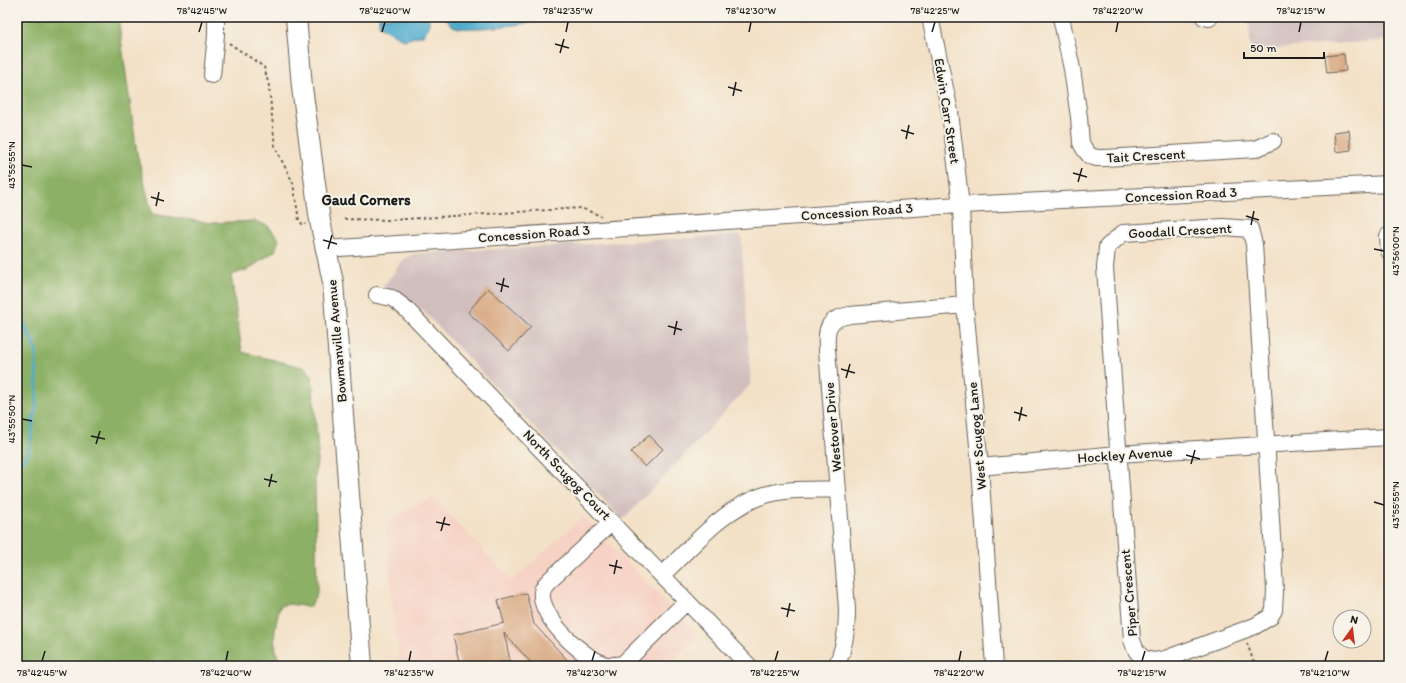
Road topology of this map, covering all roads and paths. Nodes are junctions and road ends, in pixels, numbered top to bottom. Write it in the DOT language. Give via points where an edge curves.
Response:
graph roads {
  1 [pos="216,17"];
  2 [pos="296,17"];
  3 [pos="930,17"];
  4 [pos="1061,17"];
  5 [pos="216,35"];
  6 [pos="212,75"];
  7 [pos="1272,141"];
  8 [pos="1389,184"];
  9 [pos="961,206"];
  10 [pos="581,208"];
  11 [pos="344,219"];
  12 [pos="320,221"];
  13 [pos="1389,235"];
  14 [pos="326,249"];
  15 [pos="1389,251"];
  16 [pos="377,295"];
  17 [pos="965,305"];
  18 [pos="1389,436"];
  19 [pos="1266,445"];
  20 [pos="1118,454"];
  21 [pos="980,467"];
  22 [pos="838,488"];
  23 [pos="612,522"];
  24 [pos="662,575"];
  25 [pos="687,601"];
  26 [pos="1247,643"];
  27 [pos="362,666"];
  28 [pos="749,666"];
  29 [pos="836,666"];
  30 [pos="994,666"];
  31 [pos="1255,666"];
  1 -- 5 [label="street"];
  2 -- 12 [label="main road, Bowmanville Avenue" via="302,87"];
  3 -- 9 [label="street, Edwin Carr Street" via="950,112"];
  4 -- 7 [label="street, Tait Crescent" via="1072,69 1081,143 1090,156 1105,158 1255,149"];
  5 -- 6 [label="street"];
  5 -- 12 [label="path" via="264,67 269,86 275,147 293,183 299,220 303,225"];
  8 -- 9 [label="street, Concession Road 3"];
  9 -- 14 [label="street, Concession Road 3"];
  9 -- 17 [label="street, West Scugog Lane"];
  10 -- 11 [label="path" via="390,220"];
  12 -- 14 [label="main road, Bowmanville Avenue"];
  13 -- 15 [label="street"];
  14 -- 27 [label="main road, Bowmanville Avenue" via="333,282"];
  16 -- 23 [label="street, North Scugog Court" via="392,298 405,308"];
  17 -- 21 [label="street, West Scugog Lane"];
  17 -- 22 [label="street, Westover Drive" via="850,315 839,317 828,326 826,334"];
  18 -- 19 [label="street, Hockley Avenue"];
  19 -- 20 [label="street, Hockley Avenue"];
  19 -- 20 [label="street, Piper Crescent" via="1274,610 1270,617 1256,626 1158,661 1144,659 1138,655 1132,640"];
  19 -- 20 [label="street, Goodall Crescent" via="1254,244 1250,229 1223,227 1123,233 1107,247 1105,268"];
  20 -- 21 [label="street, Hockley Avenue"];
  21 -- 30 [label="street, West Scugog Lane"];
  22 -- 24 [label="street" via="785,491 744,503 719,521"];
  22 -- 29 [label="street, Westover Drive" via="847,628"];
  23 -- 24 [label="street, North Scugog Court"];
  23 -- 25 [label="street" via="555,574 542,591 549,614 565,637 598,661 623,664"];
  24 -- 25 [label="street, North Scugog Court"];
  25 -- 28 [label="street, North Scugog Court"];
  26 -- 31 [label="path"];
}
